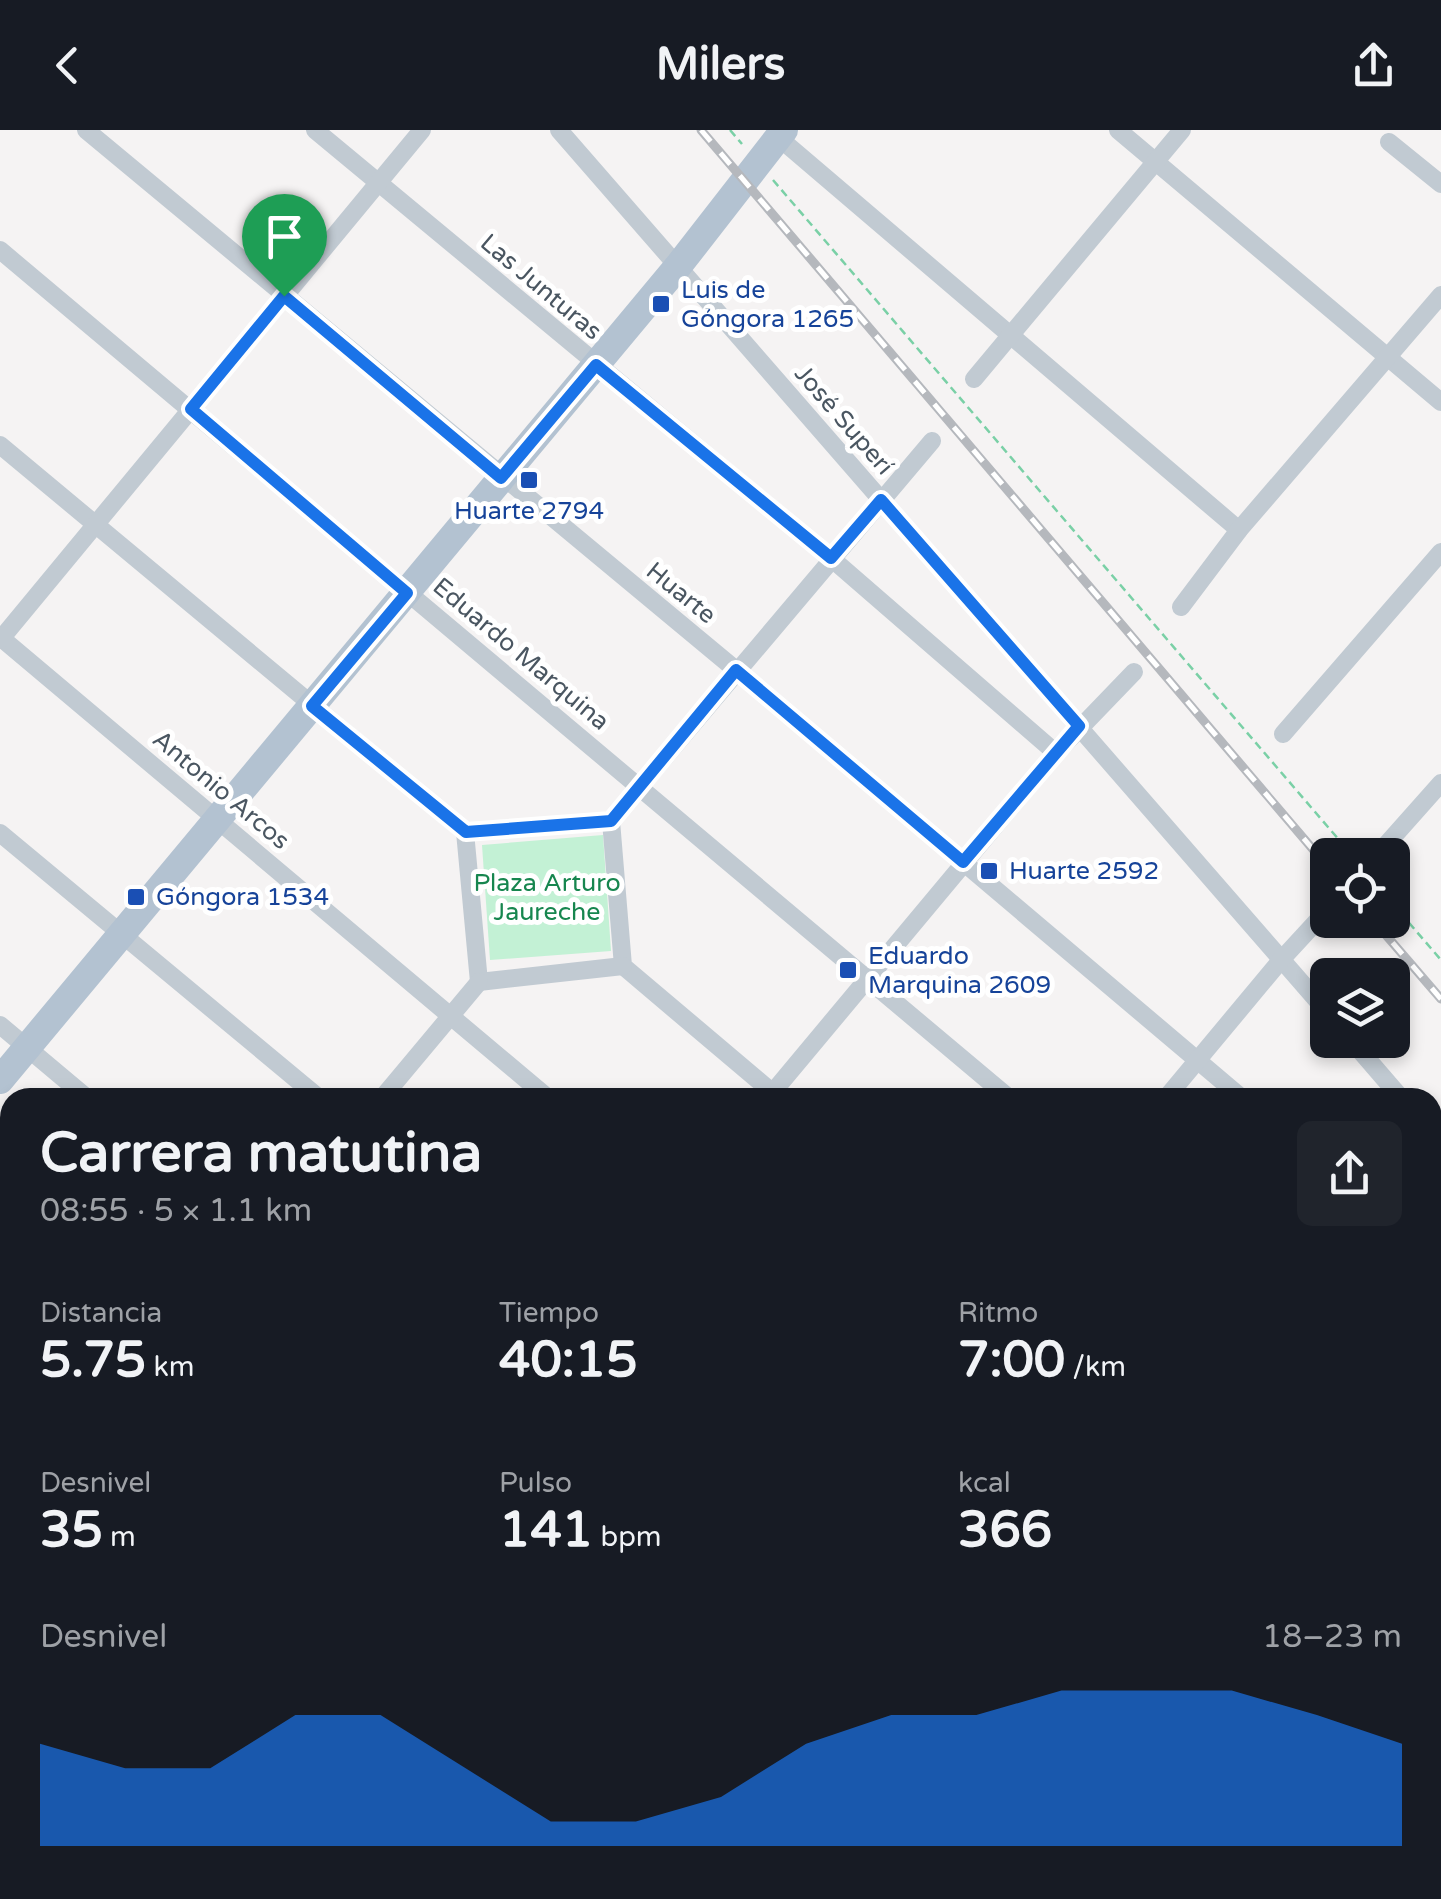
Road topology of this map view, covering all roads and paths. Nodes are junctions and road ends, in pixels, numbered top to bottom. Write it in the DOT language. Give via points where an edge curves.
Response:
graph roads {
  1 [pos="86,130"];
  2 [pos="315,130"];
  3 [pos="422,130"];
  4 [pos="560,130"];
  5 [pos="730,130"];
  6 [pos="1118,130"];
  7 [pos="1182,130"];
  8 [pos="781,134"];
  9 [pos="1389,142"];
  10 [pos="758,162"];
  11 [pos="1156,162"];
  12 [pos="378,184"];
  13 [pos="1441,184"];
  14 [pos="0,250"];
  15 [pos="679,264"];
  16 [pos="1441,295"];
  17 [pos="284,296"];
  18 [pos="1011,335"];
  19 [pos="1389,357"];
  20 [pos="596,365"];
  21 [pos="974,378"];
  22 [pos="1441,402"];
  23 [pos="191,409"];
  24 [pos="932,442"];
  25 [pos="0,445"];
  26 [pos="501,478"];
  27 [pos="881,500"];
  28 [pos="95,524"];
  29 [pos="1240,530"];
  30 [pos="1441,552"];
  31 [pos="831,558"];
  32 [pos="407,593"];
  33 [pos="1181,607"];
  34 [pos="0,638"];
  35 [pos="736,670"];
  36 [pos="1134,672"];
  37 [pos="312,706"];
  38 [pos="1079,726"];
  39 [pos="1283,734"];
  40 [pos="1056,753"];
  41 [pos="1441,783"];
  42 [pos="642,786"];
  43 [pos="216,818"];
  44 [pos="611,821"];
  45 [pos="466,832"];
  46 [pos="0,833"];
  47 [pos="1337,838"];
  48 [pos="1393,838"];
  49 [pos="963,862"];
  50 [pos="1410,924"];
  51 [pos="1310,928"];
  52 [pos="122,936"];
  53 [pos="1280,960"];
  54 [pos="1441,960"];
  55 [pos="623,966"];
  56 [pos="865,979"];
  57 [pos="479,982"];
  58 [pos="1310,994"];
  59 [pos="451,1016"];
  60 [pos="0,1025"];
  61 [pos="27,1048"];
  62 [pos="1367,1058"];
  63 [pos="1197,1060"];
  64 [pos="0,1080"];
  65 [pos="74,1088"];
  66 [pos="308,1088"];
  67 [pos="390,1088"];
  68 [pos="536,1088"];
  69 [pos="765,1088"];
  70 [pos="780,1088"];
  71 [pos="997,1088"];
  72 [pos="1174,1088"];
  73 [pos="1230,1088"];
  74 [pos="1392,1088"];
  1 -- 17 [label="street, Huarte"];
  2 -- 12 [label="street, Las Junturas"];
  3 -- 12 [label="street"];
  4 -- 15 [label="street, José Superí"];
  5 -- 10 [label="path"];
  6 -- 11 [label="street"];
  7 -- 11 [label="street"];
  8 -- 10 [label="main road"];
  8 -- 18 [label="street"];
  9 -- 13 [label="street"];
  10 -- 15 [label="main road"];
  10 -- 47 [label="path"];
  11 -- 18 [label="street"];
  11 -- 19 [label="street"];
  12 -- 17 [label="street"];
  12 -- 20 [label="street, Las Junturas"];
  14 -- 23 [label="street, Eduardo Marquina"];
  15 -- 20 [label="main road"];
  15 -- 27 [label="street, José Superí"];
  16 -- 19 [label="street"];
  17 -- 23 [label="street"];
  17 -- 26 [label="street, Huarte"];
  18 -- 21 [label="street"];
  18 -- 29 [label="street"];
  19 -- 22 [label="street"];
  19 -- 29 [label="street"];
  20 -- 26 [label="main road"];
  20 -- 31 [label="street, Las Junturas"];
  23 -- 28 [label="street"];
  23 -- 32 [label="street, Eduardo Marquina"];
  24 -- 27 [label="street"];
  25 -- 28 [label="street"];
  26 -- 32 [label="main road"];
  26 -- 35 [label="street, Huarte"];
  27 -- 31 [label="street"];
  27 -- 38 [label="street, José Superí"];
  28 -- 34 [label="street"];
  28 -- 37 [label="street"];
  29 -- 33 [label="street"];
  30 -- 39 [label="street"];
  31 -- 35 [label="street"];
  31 -- 40 [label="street, Las Junturas"];
  32 -- 37 [label="main road"];
  32 -- 42 [label="street, Eduardo Marquina"];
  34 -- 43 [label="street, Antonio Arcos"];
  35 -- 42 [label="street"];
  35 -- 49 [label="street, Huarte"];
  36 -- 38 [label="street"];
  37 -- 43 [label="main road"];
  37 -- 45 [label="street"];
  38 -- 40 [label="street"];
  38 -- 53 [label="street, José Superí"];
  40 -- 49 [label="street"];
  41 -- 48 [label="street"];
  42 -- 44 [label="street"];
  42 -- 56 [label="street, Eduardo Marquina"];
  43 -- 52 [label="main road"];
  43 -- 59 [label="street, Antonio Arcos"];
  44 -- 45 [label="street"];
  44 -- 55 [label="street"];
  45 -- 57 [label="street"];
  46 -- 52 [label="street"];
  49 -- 56 [label="street"];
  49 -- 63 [label="street, Huarte"];
  50 -- 54 [label="path"];
  51 -- 53 [label="street"];
  52 -- 61 [label="main road"];
  52 -- 66 [label="street"];
  53 -- 58 [label="street, José Superí"];
  53 -- 63 [label="street"];
  55 -- 57 [label="street"];
  55 -- 69 [label="street"];
  56 -- 70 [label="street"];
  56 -- 71 [label="street, Eduardo Marquina"];
  57 -- 59 [label="street"];
  59 -- 67 [label="street"];
  59 -- 68 [label="street, Antonio Arcos"];
  60 -- 61 [label="street"];
  61 -- 64 [label="main road"];
  61 -- 65 [label="street"];
  62 -- 74 [label="street"];
  63 -- 72 [label="street"];
  63 -- 73 [label="street, Huarte"];
}
